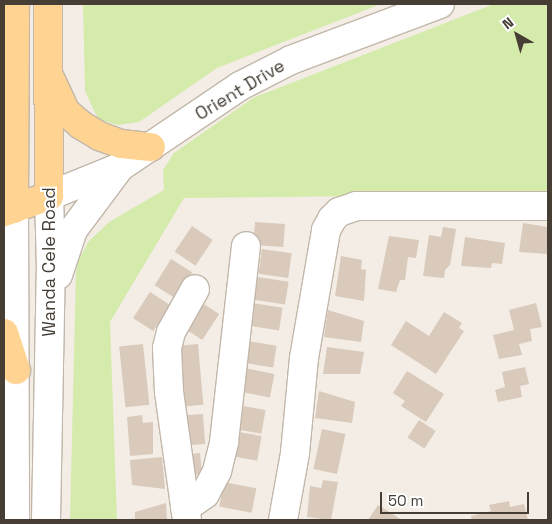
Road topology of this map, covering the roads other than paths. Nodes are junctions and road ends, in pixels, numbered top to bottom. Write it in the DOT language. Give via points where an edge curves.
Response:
graph roads {
  1 [pos="16,4"];
  2 [pos="48,4"];
  3 [pos="440,4"];
  4 [pos="47,70"];
  5 [pos="16,96"];
  6 [pos="4,131"];
  7 [pos="150,147"];
  8 [pos="120,167"];
  9 [pos="49,196"];
  10 [pos="548,206"];
  11 [pos="9,211"];
  12 [pos="246,246"];
  13 [pos="195,289"];
  14 [pos="50,303"];
  15 [pos="4,333"];
  16 [pos="16,370"];
  17 [pos="186,514"];
  18 [pos="14,520"];
  19 [pos="46,520"];
  20 [pos="282,520"];
  1 -- 5 [label="main road, Wanda Cele Road"];
  2 -- 4 [label="main road, Wanda Cele Road"];
  3 -- 7 [label="street, Orient Drive" via="291,60 240,86"];
  4 -- 7 [label="main road" via="66,112 81,125 121,144"];
  4 -- 9 [label="main road, Wanda Cele Road"];
  5 -- 6 [label="main road"];
  5 -- 11 [label="main road, Wanda Cele Road"];
  7 -- 8 [label="street, Orient Drive"];
  8 -- 9 [label="street, Orient Drive"];
  8 -- 14 [label="street" via="72,230"];
  9 -- 11 [label="main road"];
  9 -- 14 [label="street, Wanda Cele Road"];
  10 -- 20 [label="street" via="356,206 339,212 332,219 326,230 304,358 295,453"];
  11 -- 16 [label="street, Wanda Cele Road"];
  12 -- 17 [label="street" via="219,461 205,494"];
  13 -- 17 [label="street" via="170,332 167,348 169,392"];
  14 -- 19 [label="street, Wanda Cele Road"];
  15 -- 16 [label="main road"];
  16 -- 18 [label="street, Wanda Cele Road"];
}
